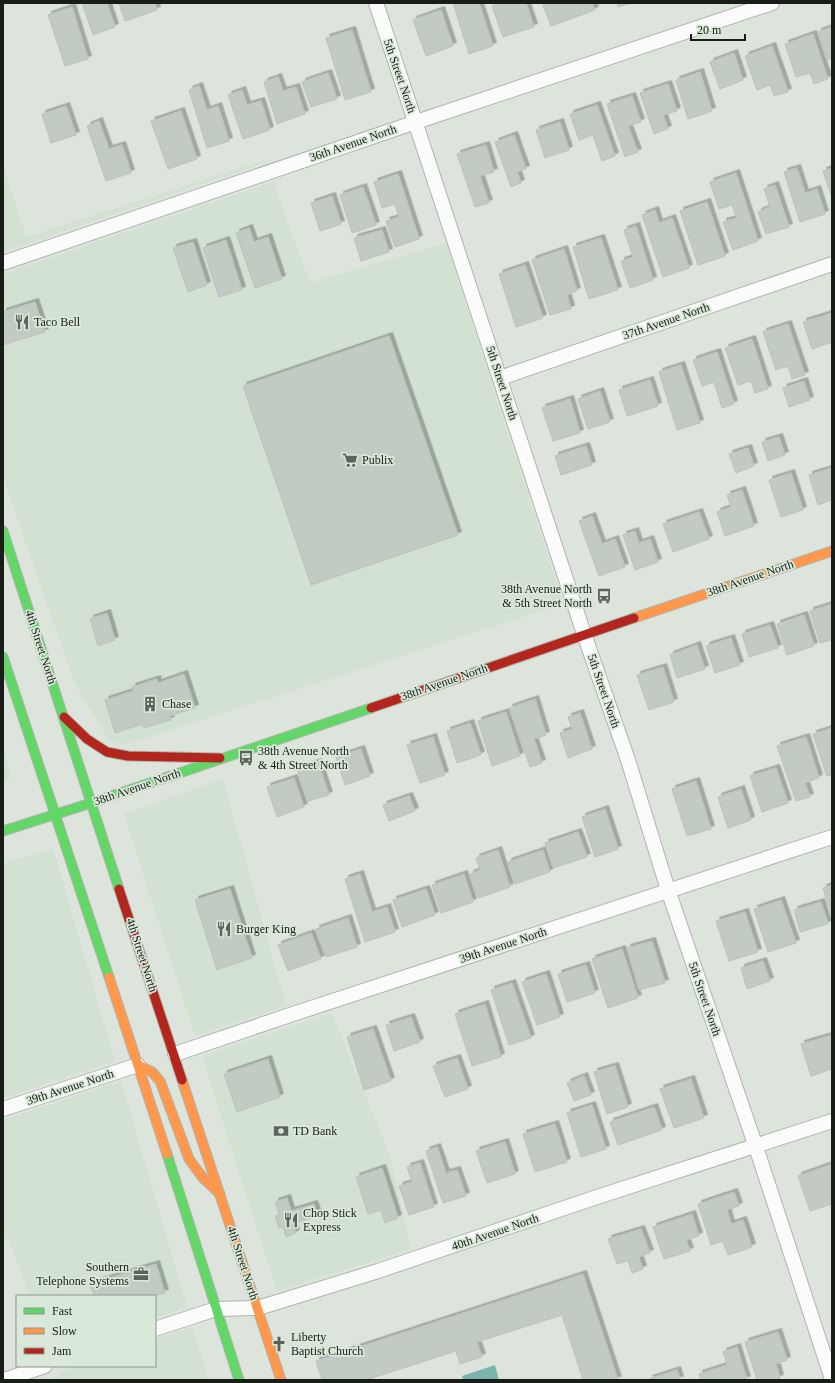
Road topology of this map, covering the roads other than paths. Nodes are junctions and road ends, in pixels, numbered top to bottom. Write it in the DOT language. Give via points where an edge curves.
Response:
graph roads {
  1 [pos="376,3"];
  2 [pos="772,3"];
  3 [pos="416,122"];
  4 [pos="3,263"];
  5 [pos="832,264"];
  6 [pos="500,378"];
  7 [pos="3,531"];
  8 [pos="5,543"];
  9 [pos="832,551"];
  10 [pos="584,634"];
  11 [pos="3,657"];
  12 [pos="63,716"];
  13 [pos="220,758"];
  14 [pos="91,802"];
  15 [pos="55,813"];
  16 [pos="3,831"];
  17 [pos="832,837"];
  18 [pos="668,890"];
  19 [pos="175,1054"];
  20 [pos="138,1065"];
  21 [pos="3,1109"];
  22 [pos="832,1121"];
  23 [pos="756,1147"];
  24 [pos="221,1195"];
  25 [pos="216,1308"];
  26 [pos="258,1308"];
  27 [pos="156,1329"];
  28 [pos="42,1367"];
  29 [pos="832,1379"];
  30 [pos="4,1380"];
  31 [pos="239,1380"];
  32 [pos="281,1380"];
  1 -- 3 [label="street, 5th Street North"];
  2 -- 3 [label="street, 36th Avenue North"];
  3 -- 4 [label="street, 36th Avenue North"];
  3 -- 6 [label="street, 5th Street North"];
  5 -- 6 [label="street, 37th Avenue North"];
  6 -- 10 [label="street, 5th Street North"];
  7 -- 8 [label="main road, 4th Street North"];
  8 -- 12 [label="main road, 4th Street North"];
  9 -- 10 [label="main road, 38th Avenue North"];
  10 -- 13 [label="main road, 38th Avenue North"];
  10 -- 18 [label="street, 5th Street North" via="628,760"];
  11 -- 15 [label="main road"];
  12 -- 13 [label="main road" via="87,739 107,752 128,756"];
  12 -- 14 [label="main road, 4th Street North"];
  13 -- 14 [label="main road, 38th Avenue North"];
  14 -- 15 [label="main road, 38th Avenue North"];
  14 -- 19 [label="main road, 4th Street North"];
  15 -- 16 [label="main road, 38th Avenue North"];
  15 -- 20 [label="main road"];
  17 -- 18 [label="street, 39th Avenue North"];
  18 -- 19 [label="street, 39th Avenue North"];
  18 -- 23 [label="street, 5th Street North"];
  19 -- 24 [label="main road, 4th Street North"];
  20 -- 21 [label="street, 39th Avenue North"];
  20 -- 24 [label="main road" via="157,1076 189,1159 202,1179"];
  20 -- 25 [label="main road"];
  22 -- 23 [label="street, 40th Avenue North"];
  23 -- 26 [label="street, 40th Avenue North"];
  23 -- 29 [label="street, 5th Street North"];
  24 -- 26 [label="main road, 4th Street North"];
  25 -- 26 [label="street, 40th Avenue North"];
  25 -- 27 [label="street, 40th Avenue North"];
  25 -- 31 [label="main road"];
  26 -- 32 [label="main road, 4th Street North"];
  28 -- 30 [label="street"];
}
